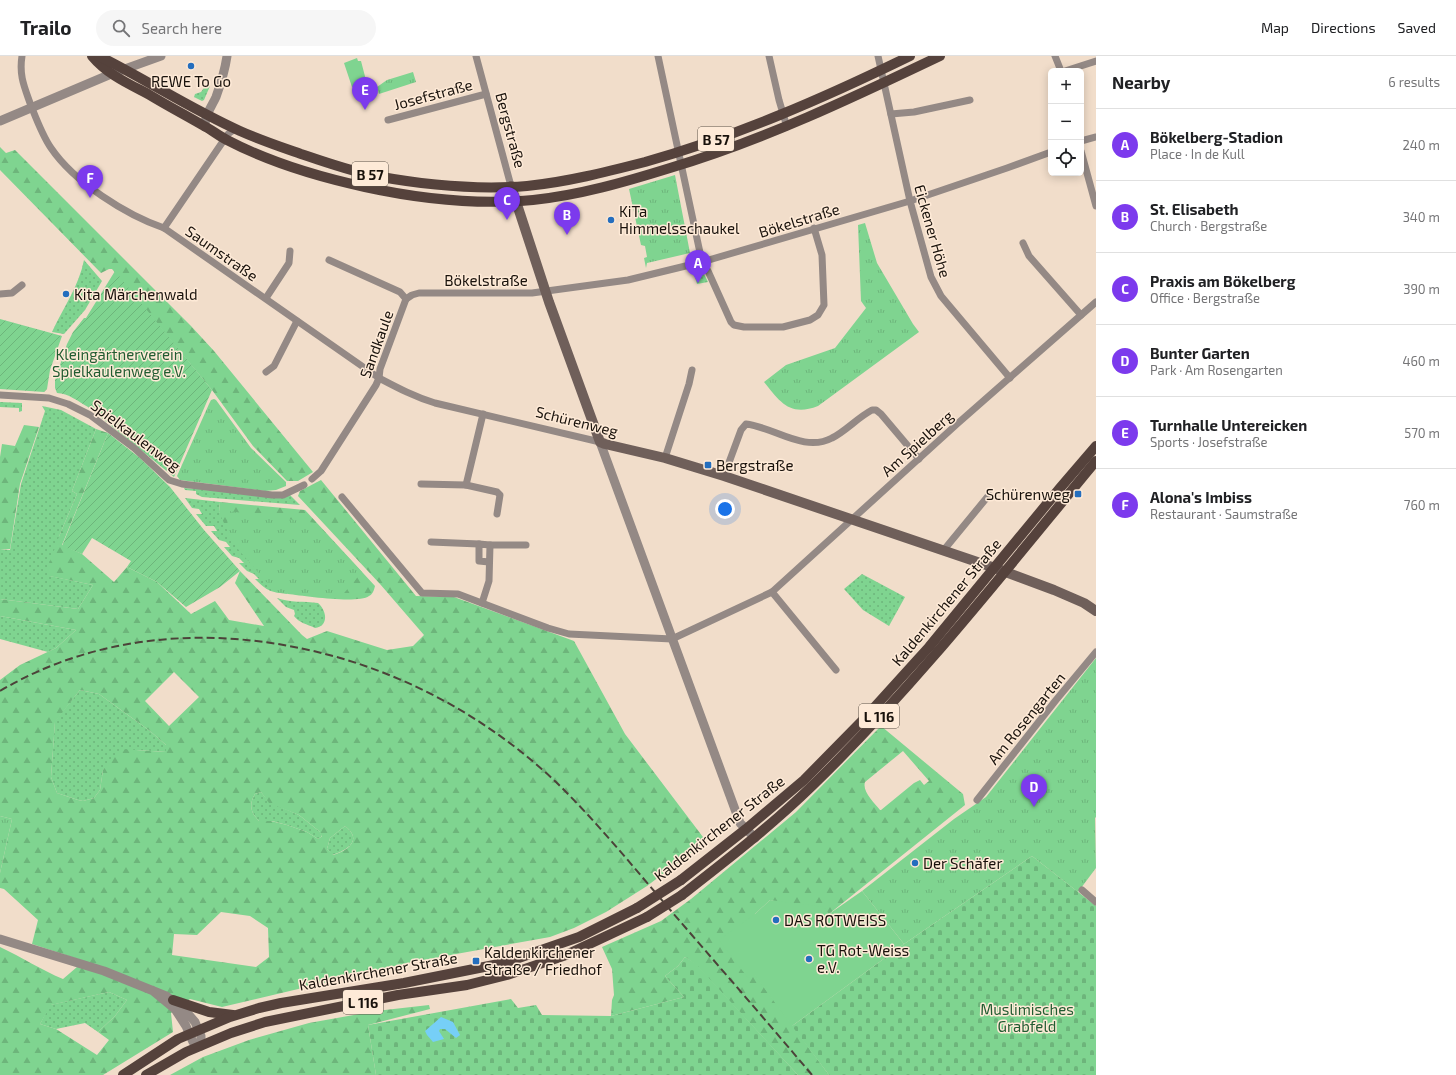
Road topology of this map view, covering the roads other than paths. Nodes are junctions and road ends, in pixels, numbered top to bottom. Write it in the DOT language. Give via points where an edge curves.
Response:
graph roads {
  1 [pos="22,56"];
  2 [pos="92,56"];
  3 [pos="99,56"];
  4 [pos="161,56"];
  5 [pos="227,56"];
  6 [pos="476,56"];
  7 [pos="658,56"];
  8 [pos="769,56"];
  9 [pos="878,56"];
  10 [pos="910,56"];
  11 [pos="940,56"];
  12 [pos="1055,56"];
  13 [pos="1096,61"];
  14 [pos="1060,68"];
  15 [pos="1075,68"];
  16 [pos="125,70"];
  17 [pos="880,70"];
  18 [pos="111,74"];
  19 [pos="884,83"];
  20 [pos="486,94"];
  21 [pos="970,100"];
  22 [pos="32,108"];
  23 [pos="891,114"];
  24 [pos="207,115"];
  25 [pos="783,115"];
  26 [pos="388,120"];
  27 [pos="0,121"];
  28 [pos="205,127"];
  29 [pos="787,127"];
  30 [pos="235,129"];
  31 [pos="1096,137"];
  32 [pos="225,139"];
  33 [pos="1084,140"];
  34 [pos="680,152"];
  35 [pos="1048,153"];
  36 [pos="1084,162"];
  37 [pos="681,165"];
  38 [pos="511,186"];
  39 [pos="515,200"];
  40 [pos="910,201"];
  41 [pos="1096,206"];
  42 [pos="164,228"];
  43 [pos="814,228"];
  44 [pos="1023,243"];
  45 [pos="290,251"];
  46 [pos="329,260"];
  47 [pos="702,262"];
  48 [pos="22,285"];
  49 [pos="546,291"];
  50 [pos="0,294"];
  51 [pos="266,298"];
  52 [pos="406,299"];
  53 [pos="1096,302"];
  54 [pos="1081,315"];
  55 [pos="297,321"];
  56 [pos="692,370"];
  57 [pos="266,372"];
  58 [pos="379,378"];
  59 [pos="1010,378"];
  60 [pos="0,395"];
  61 [pos="482,414"];
  62 [pos="600,442"];
  63 [pos="1096,446"];
  64 [pos="665,458"];
  65 [pos="919,459"];
  66 [pos="1096,461"];
  67 [pos="724,476"];
  68 [pos="312,479"];
  69 [pos="421,484"];
  70 [pos="304,485"];
  71 [pos="466,485"];
  72 [pos="989,495"];
  73 [pos="342,497"];
  74 [pos="497,514"];
  75 [pos="851,520"];
  76 [pos="431,542"];
  77 [pos="479,544"];
  78 [pos="490,545"];
  79 [pos="526,545"];
  80 [pos="943,551"];
  81 [pos="489,562"];
  82 [pos="999,570"];
  83 [pos="772,592"];
  84 [pos="482,603"];
  85 [pos="1096,610"];
  86 [pos="672,639"];
  87 [pos="1096,652"];
  88 [pos="836,670"];
  89 [pos="977,800"];
  90 [pos="746,829"];
  91 [pos="755,838"];
  92 [pos="1082,890"];
  93 [pos="1096,902"];
  94 [pos="0,939"];
  95 [pos="152,990"];
  96 [pos="173,1000"];
  97 [pos="235,1015"];
  98 [pos="194,1032"];
  99 [pos="201,1046"];
  100 [pos="123,1075"];
  101 [pos="146,1075"];
  1 -- 22 [label="street, Saumstraße" via="22,82"];
  2 -- 18 [label="main road, B 57"];
  3 -- 16 [label="main road, B 57"];
  4 -- 16 [label="street"];
  5 -- 24 [label="street" via="216,98"];
  6 -- 20 [label="street, Bergstraße"];
  7 -- 34 [label="street"];
  8 -- 25 [label="street"];
  9 -- 17 [label="street, Eickener Höhe"];
  10 -- 17 [label="main road, B 57"];
  11 -- 19 [label="main road, B 57"];
  12 -- 14 [label="street"];
  13 -- 15 [label="street"];
  16 -- 18 [label="street"];
  16 -- 24 [label="main road, B 57"];
  17 -- 19 [label="street, Eickener Höhe"];
  17 -- 25 [label="main road, B 57"];
  18 -- 22 [label="street"];
  18 -- 28 [label="main road, B 57"];
  19 -- 23 [label="street, Eickener Höhe"];
  19 -- 29 [label="main road, B 57"];
  20 -- 26 [label="street, Josefstraße"];
  20 -- 38 [label="street, Bergstraße"];
  21 -- 23 [label="street" via="914,112"];
  22 -- 27 [label="street"];
  22 -- 42 [label="street, Saumstraße" via="50,147 73,174 90,188 128,211"];
  23 -- 40 [label="street, Eickener Höhe"];
  24 -- 28 [label="street"];
  24 -- 30 [label="main road, B 57"];
  25 -- 29 [label="street"];
  25 -- 34 [label="main road, B 57"];
  28 -- 32 [label="main road, B 57"];
  29 -- 37 [label="main road, B 57"];
  30 -- 32 [label="street, Saumstraße" via="230,131"];
  30 -- 38 [label="main road, B 57" via="338,166 375,176 472,187"];
  31 -- 33 [label="street"];
  32 -- 39 [label="main road, B 57" via="300,169 376,190 444,199"];
  32 -- 42 [label="street, Saumstraße"];
  34 -- 37 [label="street"];
  34 -- 38 [label="main road, B 57" via="612,171 559,181"];
  35 -- 40 [label="street, Bökelstraße"];
  36 -- 41 [label="street"];
  37 -- 39 [label="main road, B 57" via="607,187 531,200"];
  37 -- 47 [label="street"];
  38 -- 39 [label="main road, Bergstraße"];
  39 -- 49 [label="main road, Bergstraße"];
  40 -- 43 [label="street, Bökelstraße"];
  40 -- 59 [label="street, Eickener Höhe" via="931,277 941,296"];
  42 -- 51 [label="street, Saumstraße"];
  43 -- 47 [label="street, Bökelstraße"];
  43 -- 47 [label="street" via="822,255 824,305 818,315 810,320 783,327 734,325"];
  44 -- 54 [label="street" via="1029,256"];
  45 -- 51 [label="street, Saumstraße" via="289,263"];
  46 -- 52 [label="street, Sandkaule" via="400,292"];
  47 -- 49 [label="street, Bökelstraße" via="628,280"];
  48 -- 50 [label="street" via="12,293"];
  49 -- 52 [label="street, Bökelstraße" via="419,293"];
  49 -- 62 [label="main road, Bergstraße"];
  51 -- 55 [label="street, Saumstraße"];
  52 -- 58 [label="street, Sandkaule"];
  53 -- 54 [label="street, Am Spielberg"];
  54 -- 59 [label="street, Am Spielberg"];
  55 -- 57 [label="street" via="274,366"];
  55 -- 58 [label="street, Saumstraße"];
  56 -- 64 [label="street"];
  58 -- 61 [label="street, Schürenweg" via="418,398"];
  58 -- 68 [label="street, Sandkaule" via="321,471"];
  59 -- 65 [label="street, Am Spielberg"];
  60 -- 70 [label="street, Spielkaulenweg" via="49,398 68,404 90,415 134,448 169,480 182,484 279,496"];
  61 -- 62 [label="street, Schürenweg"];
  61 -- 71 [label="street"];
  62 -- 64 [label="main road, Schürenweg"];
  62 -- 86 [label="street, Bergstraße"];
  63 -- 82 [label="main road, Kaldenkirchener Straße / L 116" via="1060,488"];
  64 -- 67 [label="main road, Schürenweg"];
  65 -- 67 [label="street" via="881,414 872,410 832,438 817,443 796,440 746,424 741,430"];
  65 -- 75 [label="street, Am Spielberg"];
  66 -- 82 [label="main road, Kaldenkirchener Straße / L 116"];
  67 -- 75 [label="main road, Schürenweg"];
  69 -- 71 [label="street"];
  71 -- 74 [label="street" via="497,492 500,495"];
  72 -- 80 [label="street"];
  73 -- 84 [label="street" via="422,593 458,594"];
  75 -- 80 [label="main road, Schürenweg"];
  75 -- 83 [label="street, Am Spielberg"];
  76 -- 77 [label="street"];
  77 -- 78 [label="street"];
  77 -- 81 [label="street" via="479,561"];
  78 -- 79 [label="street"];
  78 -- 81 [label="street"];
  80 -- 82 [label="main road, Schürenweg"];
  81 -- 84 [label="street" via="489,581"];
  82 -- 85 [label="main road, Schürenweg" via="1054,590"];
  82 -- 90 [label="main road, Kaldenkirchener Straße / L 116" via="861,722 804,780"];
  82 -- 91 [label="main road, Kaldenkirchener Straße / L 116" via="940,648 866,730 812,786"];
  83 -- 86 [label="street, Am Spielberg"];
  83 -- 88 [label="street"];
  84 -- 86 [label="street" via="569,634"];
  86 -- 90 [label="street, Bergstraße" via="740,823"];
  87 -- 89 [label="street, Am Rosengarten"];
  90 -- 91 [label="street, Bergstraße"];
  90 -- 97 [label="main road, Kaldenkirchener Straße / L 116, bridge" via="681,880 637,908 579,937 504,963 404,984 281,1003"];
  91 -- 99 [label="main road, Kaldenkirchener Straße / L 116, bridge" via="682,895 647,917 566,955 507,975 467,985 398,995 265,1022"];
  92 -- 93 [label="street"];
  94 -- 95 [label="street" via="104,971"];
  95 -- 96 [label="street"];
  95 -- 98 [label="street" via="175,1009"];
  96 -- 97 [label="main road" via="209,1012"];
  96 -- 98 [label="street" via="191,1017"];
  97 -- 98 [label="main road, Kaldenkirchener Straße / L 116"];
  98 -- 99 [label="street" via="193,1042"];
  98 -- 100 [label="main road, Kaldenkirchener Straße / L 116" via="178,1039"];
  99 -- 101 [label="main road, Kaldenkirchener Straße / L 116"];
}
